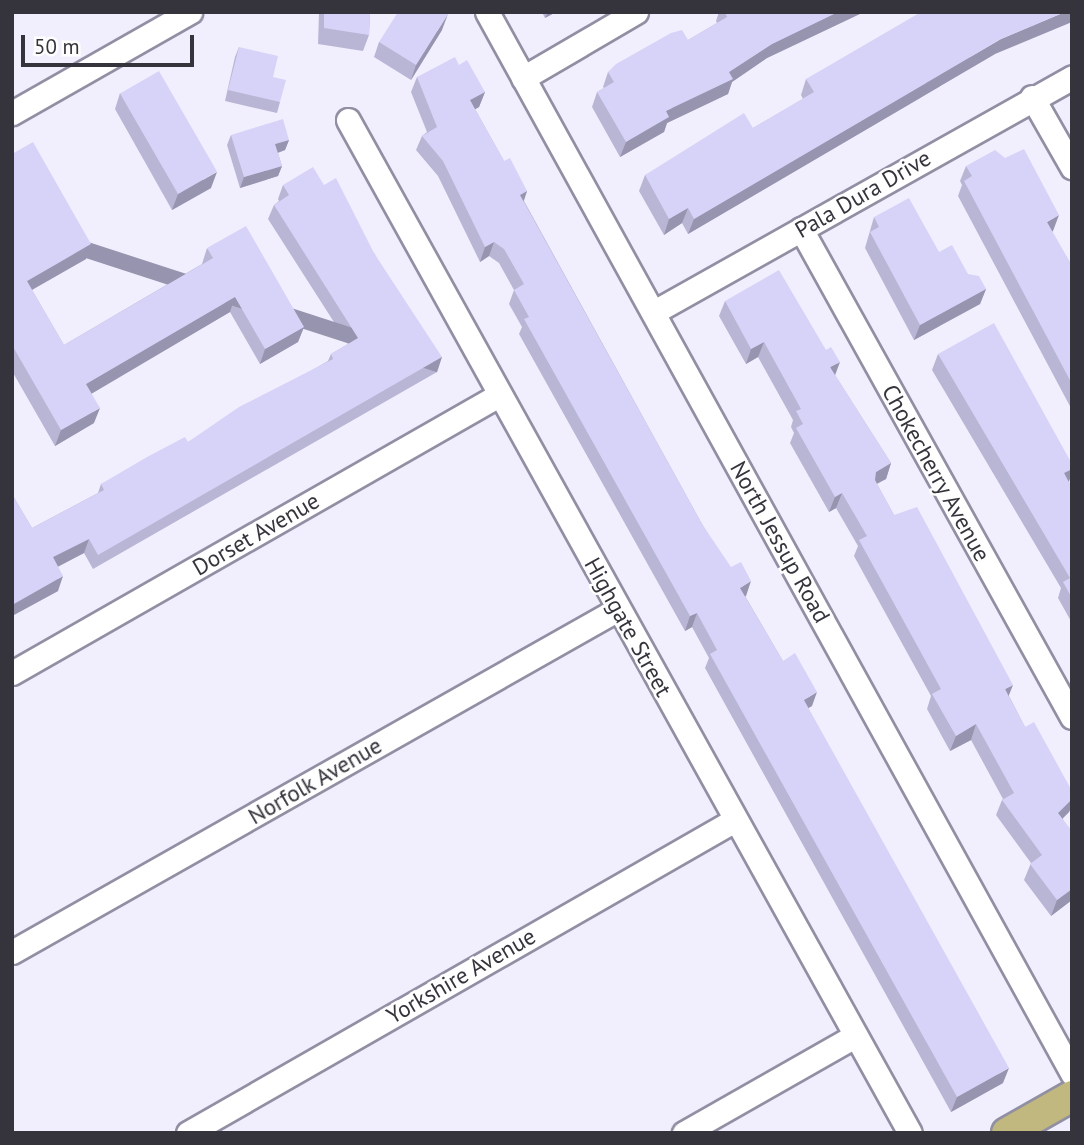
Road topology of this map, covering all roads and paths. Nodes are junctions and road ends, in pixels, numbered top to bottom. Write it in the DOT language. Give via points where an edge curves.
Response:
graph roads {
  1 [pos="190,12"];
  2 [pos="487,12"];
  3 [pos="636,12"];
  4 [pos="1072,77"];
  5 [pos="523,78"];
  6 [pos="1032,97"];
  7 [pos="12,113"];
  8 [pos="348,120"];
  9 [pos="1072,167"];
  10 [pos="801,229"];
  11 [pos="654,312"];
  12 [pos="499,395"];
  13 [pos="618,609"];
  14 [pos="12,673"];
  15 [pos="1072,717"];
  16 [pos="735,820"];
  17 [pos="12,952"];
  18 [pos="855,1036"];
  19 [pos="1072,1073"];
  20 [pos="1072,1096"];
  21 [pos="188,1133"];
  22 [pos="684,1133"];
  23 [pos="910,1133"];
  24 [pos="1007,1133"];
  1 -- 7 [label="street"];
  2 -- 5 [label="street, North Jessup Road"];
  3 -- 5 [label="street"];
  4 -- 6 [label="street, Pala Dura Drive"];
  5 -- 11 [label="street, North Jessup Road"];
  6 -- 9 [label="street"];
  6 -- 10 [label="street, Pala Dura Drive"];
  8 -- 12 [label="street, Highgate Street"];
  10 -- 11 [label="street, Pala Dura Drive"];
  10 -- 15 [label="street, Chokecherry Avenue"];
  11 -- 19 [label="street, North Jessup Road"];
  12 -- 13 [label="street, Highgate Street"];
  12 -- 14 [label="street, Dorset Avenue"];
  13 -- 16 [label="street, Highgate Street"];
  13 -- 17 [label="street, Norfolk Avenue"];
  16 -- 18 [label="street, Highgate Street"];
  16 -- 21 [label="street, Yorkshire Avenue"];
  18 -- 22 [label="street"];
  18 -- 23 [label="street, Highgate Street"];
  20 -- 24 [label="main road"];
}
